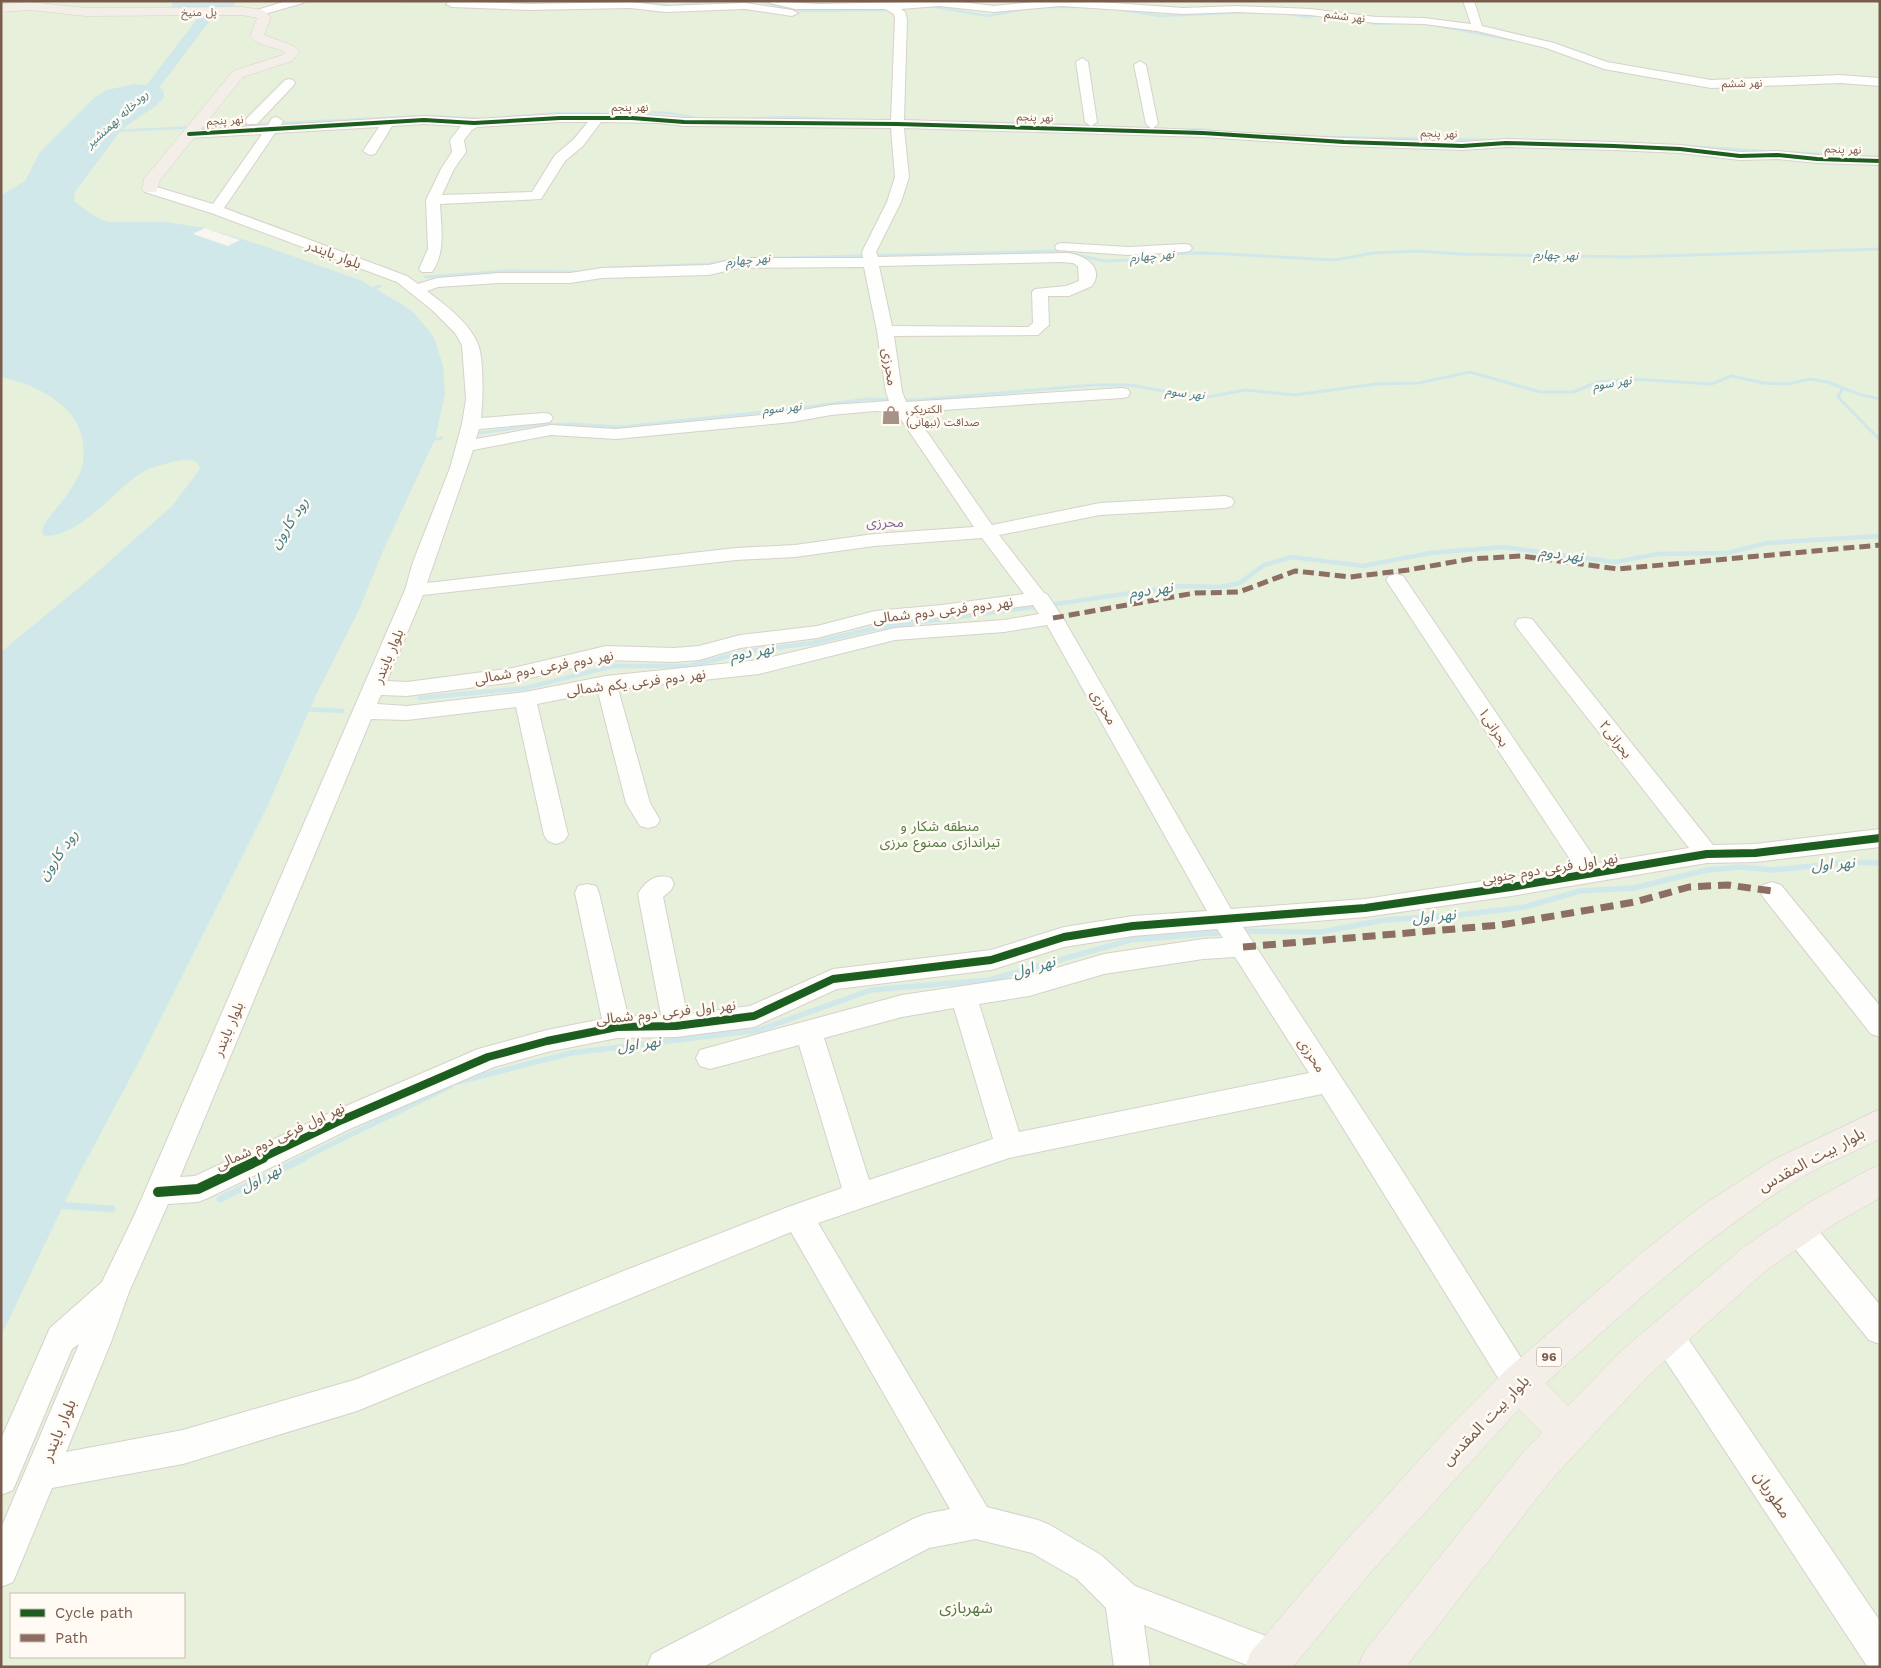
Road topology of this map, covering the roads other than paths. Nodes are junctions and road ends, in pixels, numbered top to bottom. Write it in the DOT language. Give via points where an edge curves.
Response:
graph roads {
  1 [pos="299,1"];
  2 [pos="519,1"];
  3 [pos="564,1"];
  4 [pos="670,1"];
  5 [pos="686,1"];
  6 [pos="774,1"];
  7 [pos="1468,1"];
  8 [pos="452,4"];
  9 [pos="977,5"];
  10 [pos="1,8"];
  11 [pos="890,8"];
  12 [pos="258,13"];
  13 [pos="1261,16"];
  14 [pos="1477,28"];
  15 [pos="1082,62"];
  16 [pos="1140,65"];
  17 [pos="1880,82"];
  18 [pos="289,83"];
  19 [pos="597,118"];
  20 [pos="897,119"];
  21 [pos="252,121"];
  22 [pos="388,122"];
  23 [pos="1091,122"];
  24 [pos="474,123"];
  25 [pos="276,124"];
  26 [pos="1152,124"];
  27 [pos="194,127"];
  28 [pos="370,150"];
  29 [pos="1775,151"];
  30 [pos="1880,152"];
  31 [pos="1880,161"];
  32 [pos="150,189"];
  33 [pos="433,200"];
  34 [pos="216,210"];
  35 [pos="1185,248"];
  36 [pos="870,256"];
  37 [pos="428,269"];
  38 [pos="398,278"];
  39 [pos="417,289"];
  40 [pos="885,331"];
  41 [pos="1120,385"];
  42 [pos="897,400"];
  43 [pos="471,424"];
  44 [pos="466,446"];
  45 [pos="1225,502"];
  46 [pos="987,532"];
  47 [pos="1396,580"];
  48 [pos="415,590"];
  49 [pos="1046,607"];
  50 [pos="1525,624"];
  51 [pos="606,683"];
  52 [pos="374,688"];
  53 [pos="525,699"];
  54 [pos="364,711"];
  55 [pos="648,820"];
  56 [pos="556,835"];
  57 [pos="1880,838"];
  58 [pos="1708,854"];
  59 [pos="1592,874"];
  60 [pos="662,884"];
  61 [pos="1772,891"];
  62 [pos="587,893"];
  63 [pos="1233,933"];
  64 [pos="963,996"];
  65 [pos="676,1026"];
  66 [pos="1880,1026"];
  67 [pos="617,1027"];
  68 [pos="808,1031"];
  69 [pos="710,1058"];
  70 [pos="1328,1081"];
  71 [pos="1880,1123"];
  72 [pos="1009,1146"];
  73 [pos="1880,1180"];
  74 [pos="158,1192"];
  75 [pos="859,1196"];
  76 [pos="798,1216"];
  77 [pos="1798,1229"];
  78 [pos="114,1290"];
  79 [pos="1880,1329"];
  80 [pos="1667,1335"];
  81 [pos="1520,1383"];
  82 [pos="1569,1433"];
  83 [pos="41,1473"];
  84 [pos="1,1478"];
  85 [pos="976,1522"];
  86 [pos="1,1570"];
  87 [pos="1123,1599"];
  88 [pos="1880,1653"];
  89 [pos="1270,1662"];
  90 [pos="665,1667"];
  91 [pos="1132,1667"];
  92 [pos="1379,1667"];
  1 -- 12 [label="street"];
  2 -- 3 [label="street"];
  4 -- 5 [label="street"];
  6 -- 11 [label="street, نهر ششم" via="795,6"];
  7 -- 14 [label="street"];
  8 -- 11 [label="street" via="530,7 631,5 665,9 745,6 802,14"];
  9 -- 11 [label="street, نهر ششم" via="939,3"];
  9 -- 14 [label="street, نهر ششم" via="994,9 1060,3 1183,11 1272,10"];
  10 -- 12 [label="main road, پل منیخ" via="31,6 78,11"];
  11 -- 13 [label="street" via="941,10 988,18 1066,8 1155,18"];
  11 -- 20 [label="street" via="901,19"];
  12 -- 27 [label="main road" via="264,17 257,33 260,39 288,47 293,52 287,58 238,74"];
  14 -- 17 [label="street, نهر ششم" via="1550,45 1604,65 1711,84 1840,79"];
  15 -- 23 [label="street"];
  16 -- 26 [label="street"];
  18 -- 21 [label="street"];
  19 -- 20 [label="street, نهر پنجم" via="684,122"];
  19 -- 24 [label="street, نهر پنجم"];
  19 -- 33 [label="street" via="578,143 560,158 536,196"];
  20 -- 23 [label="street, نهر پنجم"];
  20 -- 25 [label="street, نهر پنجم" via="797,112 737,114 636,108 544,110 493,115 390,113"];
  20 -- 29 [label="street, نهر پنجم" via="1344,142 1614,146 1740,156"];
  20 -- 36 [label="street" via="902,176"];
  21 -- 25 [label="street, نهر پنجم"];
  21 -- 27 [label="street, نهر پنجم"];
  22 -- 24 [label="street, نهر پنجم"];
  22 -- 25 [label="street, نهر پنجم"];
  22 -- 28 [label="street"];
  23 -- 26 [label="street, نهر پنجم"];
  24 -- 33 [label="street" via="458,140 459,152 447,167"];
  25 -- 27 [label="street, نهر پنجم"];
  25 -- 34 [label="street"];
  26 -- 29 [label="street, نهر پنجم" via="1355,133 1578,136"];
  27 -- 32 [label="main road" via="152,179"];
  29 -- 30 [label="street, نهر پنجم"];
  29 -- 31 [label="street, نهر پنجم"];
  32 -- 34 [label="street, بلوار بایندر"];
  33 -- 37 [label="street" via="435,249"];
  34 -- 38 [label="street, بلوار بایندر"];
  35 -- 36 [label="street" via="1128,251 1032,246"];
  36 -- 37 [label="street" via="744,253 574,266"];
  36 -- 39 [label="street" via="831,263 739,263 709,270 602,273 570,278 499,278 437,283"];
  36 -- 40 [label="street, محرزی"];
  36 -- 40 [label="street" via="1053,257 1078,259 1086,264 1088,270 1087,283 1069,291 1040,292 1041,325 1032,332"];
  37 -- 38 [label="street"];
  38 -- 39 [label="street, بلوار بایندر"];
  39 -- 43 [label="street, بلوار بایندر" via="462,331 470,346 475,399"];
  40 -- 42 [label="street, محرزی"];
  41 -- 42 [label="street"];
  42 -- 43 [label="street" via="836,394 668,416 558,416"];
  42 -- 44 [label="street" via="876,406 792,417 616,434 551,430"];
  42 -- 46 [label="street, محرزی"];
  43 -- 44 [label="street, بلوار بایندر"];
  44 -- 48 [label="street, بلوار بایندر"];
  45 -- 46 [label="street" via="1100,509"];
  46 -- 48 [label="street" via="874,540"];
  46 -- 49 [label="street, محرزی"];
  47 -- 59 [label="street, بحرانی۱"];
  48 -- 52 [label="street, بلوار بایندر"];
  49 -- 51 [label="street, نهر دوم فرعی یکم شمالی" via="1004,626 895,634 759,667"];
  49 -- 52 [label="street, نهر دوم فرعی دوم شمالی" via="875,617 816,632 740,642 699,653 606,653 513,675 407,689"];
  49 -- 63 [label="street, محرزی"];
  50 -- 58 [label="street, بحرانی۲"];
  51 -- 53 [label="street, نهر دوم فرعی یکم شمالی"];
  51 -- 55 [label="street" via="638,803"];
  52 -- 54 [label="street, بلوار بایندر"];
  53 -- 54 [label="street, نهر دوم فرعی یکم شمالی" via="407,713"];
  53 -- 56 [label="street"];
  54 -- 74 [label="street, بلوار بایندر"];
  57 -- 58 [label="street, نهر اول فرعی دوم جنوبی" via="1755,853"];
  58 -- 59 [label="street, نهر اول فرعی دوم جنوبی"];
  59 -- 63 [label="street, نهر اول فرعی دوم جنوبی" via="1364,908"];
  60 -- 65 [label="street" via="650,894"];
  61 -- 66 [label="street"];
  62 -- 67 [label="street"];
  63 -- 64 [label="street" via="1203,949 1104,964 1029,986"];
  63 -- 65 [label="street, نهر اول فرعی دوم شمالی" via="1133,926 1064,937 991,960 833,979 754,1016"];
  63 -- 70 [label="street, محرزی"];
  64 -- 68 [label="street" via="902,1006"];
  64 -- 72 [label="street"];
  65 -- 67 [label="street, نهر اول فرعی دوم شمالی"];
  67 -- 74 [label="street, نهر اول فرعی دوم شمالی" via="488,1057 342,1120 198,1188"];
  68 -- 69 [label="street"];
  68 -- 75 [label="street"];
  70 -- 72 [label="street"];
  70 -- 81 [label="street, محرزی"];
  71 -- 81 [label="main road, بلوار بیت المقدس / 96" via="1785,1170 1715,1216 1653,1264"];
  72 -- 75 [label="street"];
  73 -- 77 [label="main road"];
  74 -- 78 [label="street, بلوار بایندر"];
  75 -- 76 [label="street"];
  76 -- 83 [label="street" via="357,1396 183,1447"];
  76 -- 85 [label="street"];
  77 -- 79 [label="street"];
  77 -- 80 [label="main road" via="1757,1257"];
  78 -- 83 [label="street, بلوار بایندر"];
  78 -- 84 [label="street, بلوار بایندر" via="61,1339"];
  80 -- 82 [label="main road" via="1634,1364"];
  80 -- 88 [label="street, مطوریان"];
  81 -- 82 [label="main road"];
  81 -- 89 [label="main road, بلوار بیت المقدس / 96" via="1462,1441 1357,1558"];
  82 -- 92 [label="main road" via="1538,1465"];
  83 -- 86 [label="street, بلوار بایندر"];
  85 -- 87 [label="street" via="1038,1537 1089,1567"];
  85 -- 90 [label="street" via="925,1531"];
  87 -- 89 [label="street"];
  87 -- 91 [label="street"];
}
